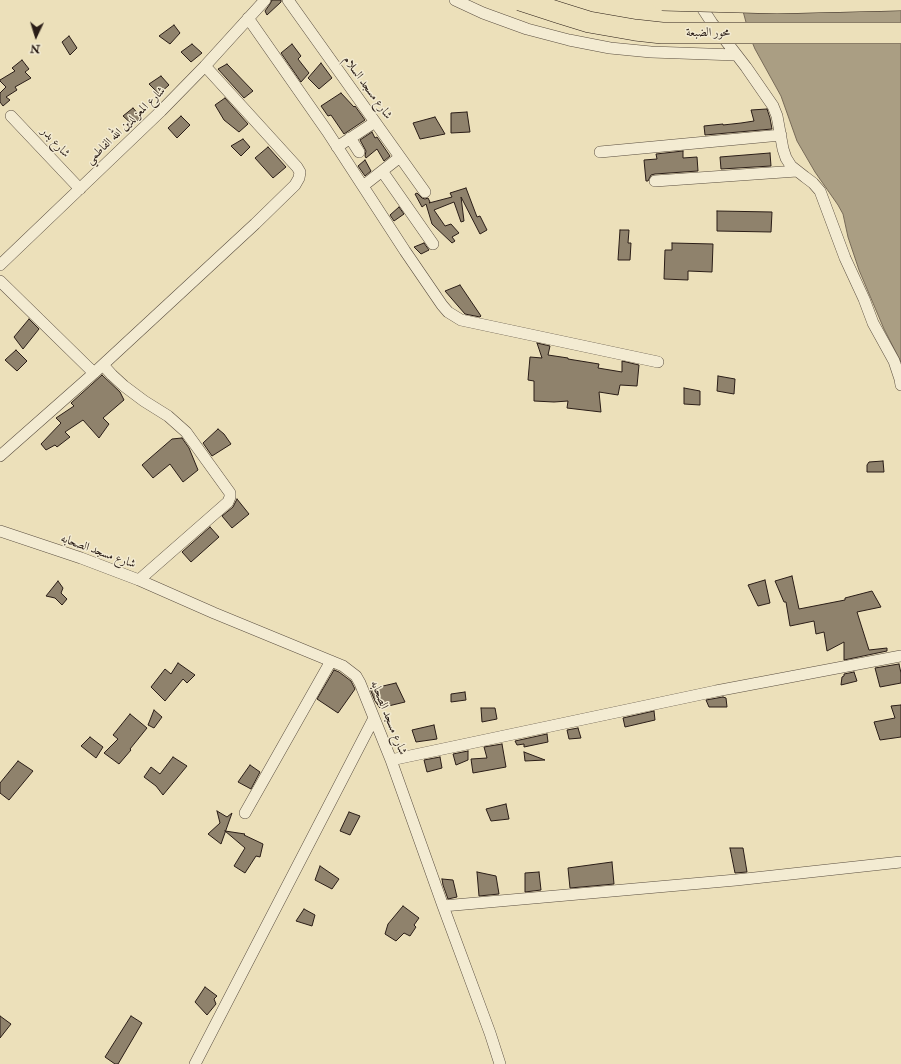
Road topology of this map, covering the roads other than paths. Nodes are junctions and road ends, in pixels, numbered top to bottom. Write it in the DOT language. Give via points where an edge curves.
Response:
graph roads {
  1 [pos="265,0"];
  2 [pos="288,0"];
  3 [pos="455,0"];
  4 [pos="520,0"];
  5 [pos="662,0"];
  6 [pos="697,0"];
  7 [pos="901,0"];
  8 [pos="248,18"];
  9 [pos="901,33"];
  10 [pos="736,55"];
  11 [pos="205,66"];
  12 [pos="11,116"];
  13 [pos="375,122"];
  14 [pos="781,135"];
  15 [pos="350,138"];
  16 [pos="337,147"];
  17 [pos="359,152"];
  18 [pos="600,152"];
  19 [pos="400,157"];
  20 [pos="797,171"];
  21 [pos="382,172"];
  22 [pos="655,181"];
  23 [pos="363,186"];
  24 [pos="80,189"];
  25 [pos="425,192"];
  26 [pos="433,244"];
  27 [pos="0,265"];
  28 [pos="0,281"];
  29 [pos="658,362"];
  30 [pos="103,365"];
  31 [pos="94,373"];
  32 [pos="901,385"];
  33 [pos="0,456"];
  34 [pos="0,531"];
  35 [pos="139,580"];
  36 [pos="901,656"];
  37 [pos="331,661"];
  38 [pos="374,718"];
  39 [pos="391,760"];
  40 [pos="244,813"];
  41 [pos="901,862"];
  42 [pos="443,906"];
  43 [pos="196,1064"];
  44 [pos="500,1064"];
  1 -- 8 [label="street, شارع المعز لدين الله الفاطمي"];
  2 -- 13 [label="street, شارع مسجد السلام"];
  3 -- 10 [label="street" via="483,14 569,40 651,52"];
  4 -- 9 [label="highway, محور الضبعة, bridge" via="589,22 662,33"];
  5 -- 7 [label="highway, bridge" via="777,3"];
  6 -- 10 [label="street"];
  8 -- 11 [label="street, شارع المعز لدين الله الفاطمي"];
  8 -- 16 [label="street"];
  10 -- 14 [label="street" via="773,106"];
  11 -- 24 [label="street, شارع المعز لدين الله الفاطمي"];
  11 -- 30 [label="street" via="297,167 300,172 299,178 255,224"];
  12 -- 24 [label="street, شارع بدر"];
  13 -- 15 [label="street"];
  13 -- 19 [label="street, شارع مسجد السلام"];
  14 -- 18 [label="street"];
  14 -- 20 [label="street" via="786,158"];
  15 -- 16 [label="street"];
  15 -- 17 [label="street"];
  16 -- 23 [label="street"];
  19 -- 21 [label="street"];
  19 -- 25 [label="street, شارع مسجد السلام"];
  20 -- 22 [label="street"];
  20 -- 32 [label="street" via="820,190 845,258 873,323 894,361"];
  21 -- 23 [label="street"];
  21 -- 26 [label="street"];
  23 -- 29 [label="street" via="442,305 455,317"];
  24 -- 27 [label="street, شارع المعز لدين الله الفاطمي"];
  28 -- 31 [label="street"];
  30 -- 31 [label="street"];
  30 -- 35 [label="street" via="128,389 168,416 186,432 230,493 228,502"];
  31 -- 33 [label="street"];
  34 -- 35 [label="street, شارع مسجد الصحابه"];
  35 -- 37 [label="street, شارع مسجد الصحابه"];
  36 -- 39 [label="street" via="716,691"];
  37 -- 38 [label="street, شارع مسجد الصحابه" via="356,676"];
  37 -- 40 [label="street"];
  38 -- 39 [label="street, شارع مسجد الصحابه"];
  38 -- 43 [label="street"];
  39 -- 42 [label="street, شارع مسجد الصحابه"];
  41 -- 42 [label="street" via="736,880"];
  42 -- 44 [label="street, شارع مسجد الصحابه"];
}
